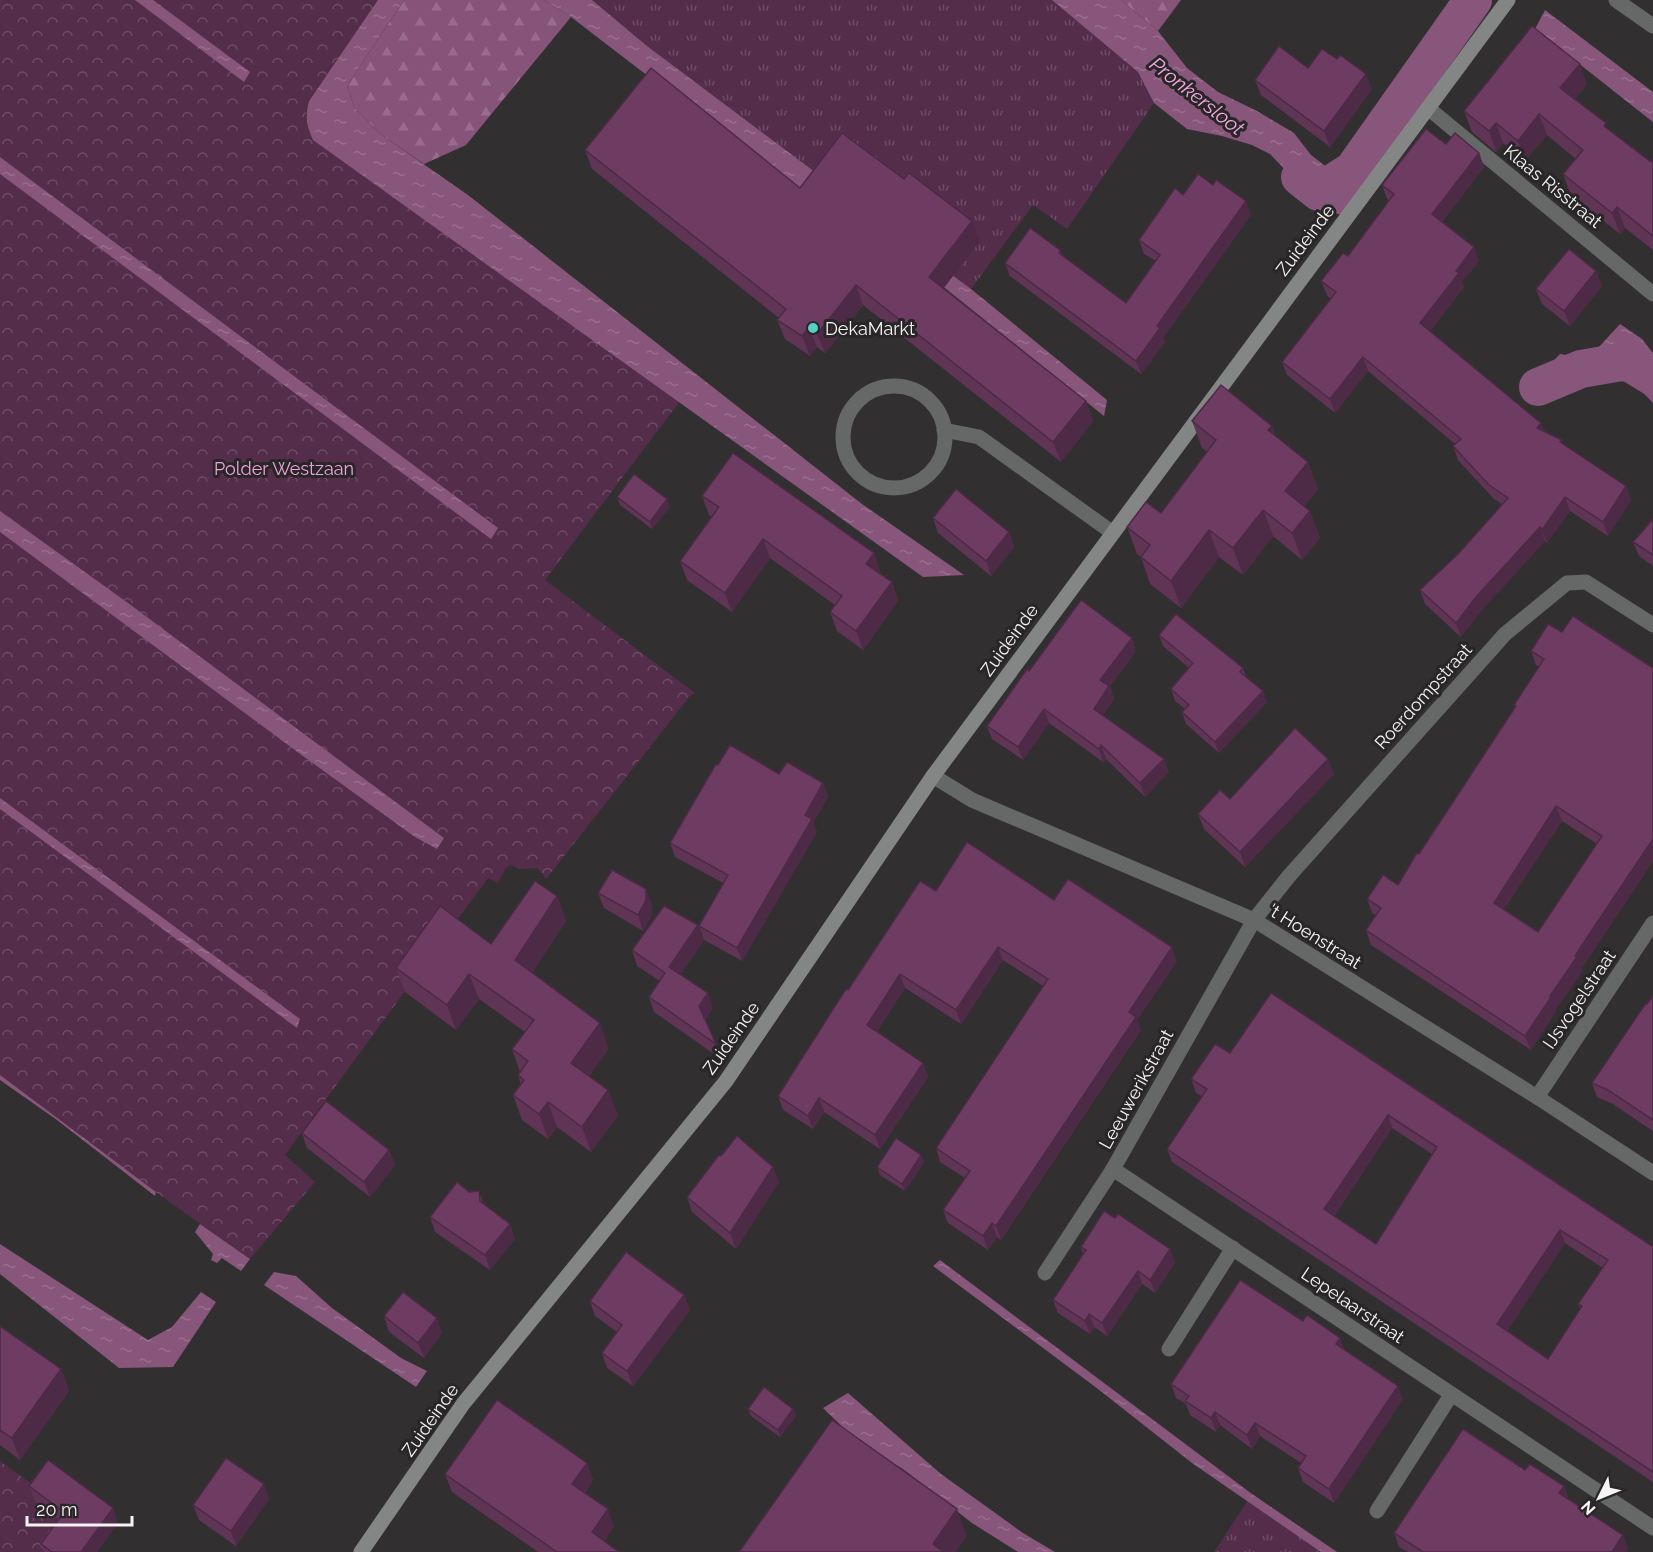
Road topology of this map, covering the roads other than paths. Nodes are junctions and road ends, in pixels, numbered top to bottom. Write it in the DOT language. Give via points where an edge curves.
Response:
graph roads {
  1 [pos="1508,0"];
  2 [pos="1616,0"];
  3 [pos="1653,26"];
  4 [pos="1428,108"];
  5 [pos="1653,294"];
  6 [pos="944,430"];
  7 [pos="1113,533"];
  8 [pos="1653,625"];
  9 [pos="933,776"];
  10 [pos="1254,920"];
  11 [pos="1653,923"];
  12 [pos="1537,1097"];
  13 [pos="1113,1169"];
  14 [pos="1653,1173"];
  15 [pos="1233,1248"];
  16 [pos="1045,1273"];
  17 [pos="1168,1349"];
  18 [pos="1451,1395"];
  19 [pos="1377,1511"];
  20 [pos="1653,1528"];
  21 [pos="361,1552"];
  1 -- 4 [label="street, Zuideinde"];
  2 -- 3 [label="street"];
  4 -- 5 [label="street, Klaas Risstraat"];
  4 -- 7 [label="street, Zuideinde"];
  6 -- 6 [label="street" via="934,404 921,393 889,385 858,399 848,413 843,445 858,475 873,484 906,487 935,468 942,453"];
  6 -- 7 [label="street" via="979,436"];
  7 -- 9 [label="street, Zuideinde"];
  8 -- 10 [label="street, Roerdompstraat" via="1586,582 1567,583 1504,634"];
  9 -- 10 [label="street, 't Hoenstraat" via="972,800"];
  9 -- 21 [label="street, Zuideinde" via="726,1081 463,1404"];
  10 -- 12 [label="street, 't Hoenstraat"];
  10 -- 13 [label="street, Leeuwerikstraat"];
  11 -- 12 [label="street, IJsvogelstraat"];
  12 -- 14 [label="street, 't Hoenstraat"];
  13 -- 15 [label="street, Lepelaarstraat"];
  13 -- 16 [label="street, Leeuwerikstraat"];
  15 -- 17 [label="street"];
  15 -- 18 [label="street, Lepelaarstraat"];
  18 -- 19 [label="street"];
  18 -- 20 [label="street, Lepelaarstraat"];
}
